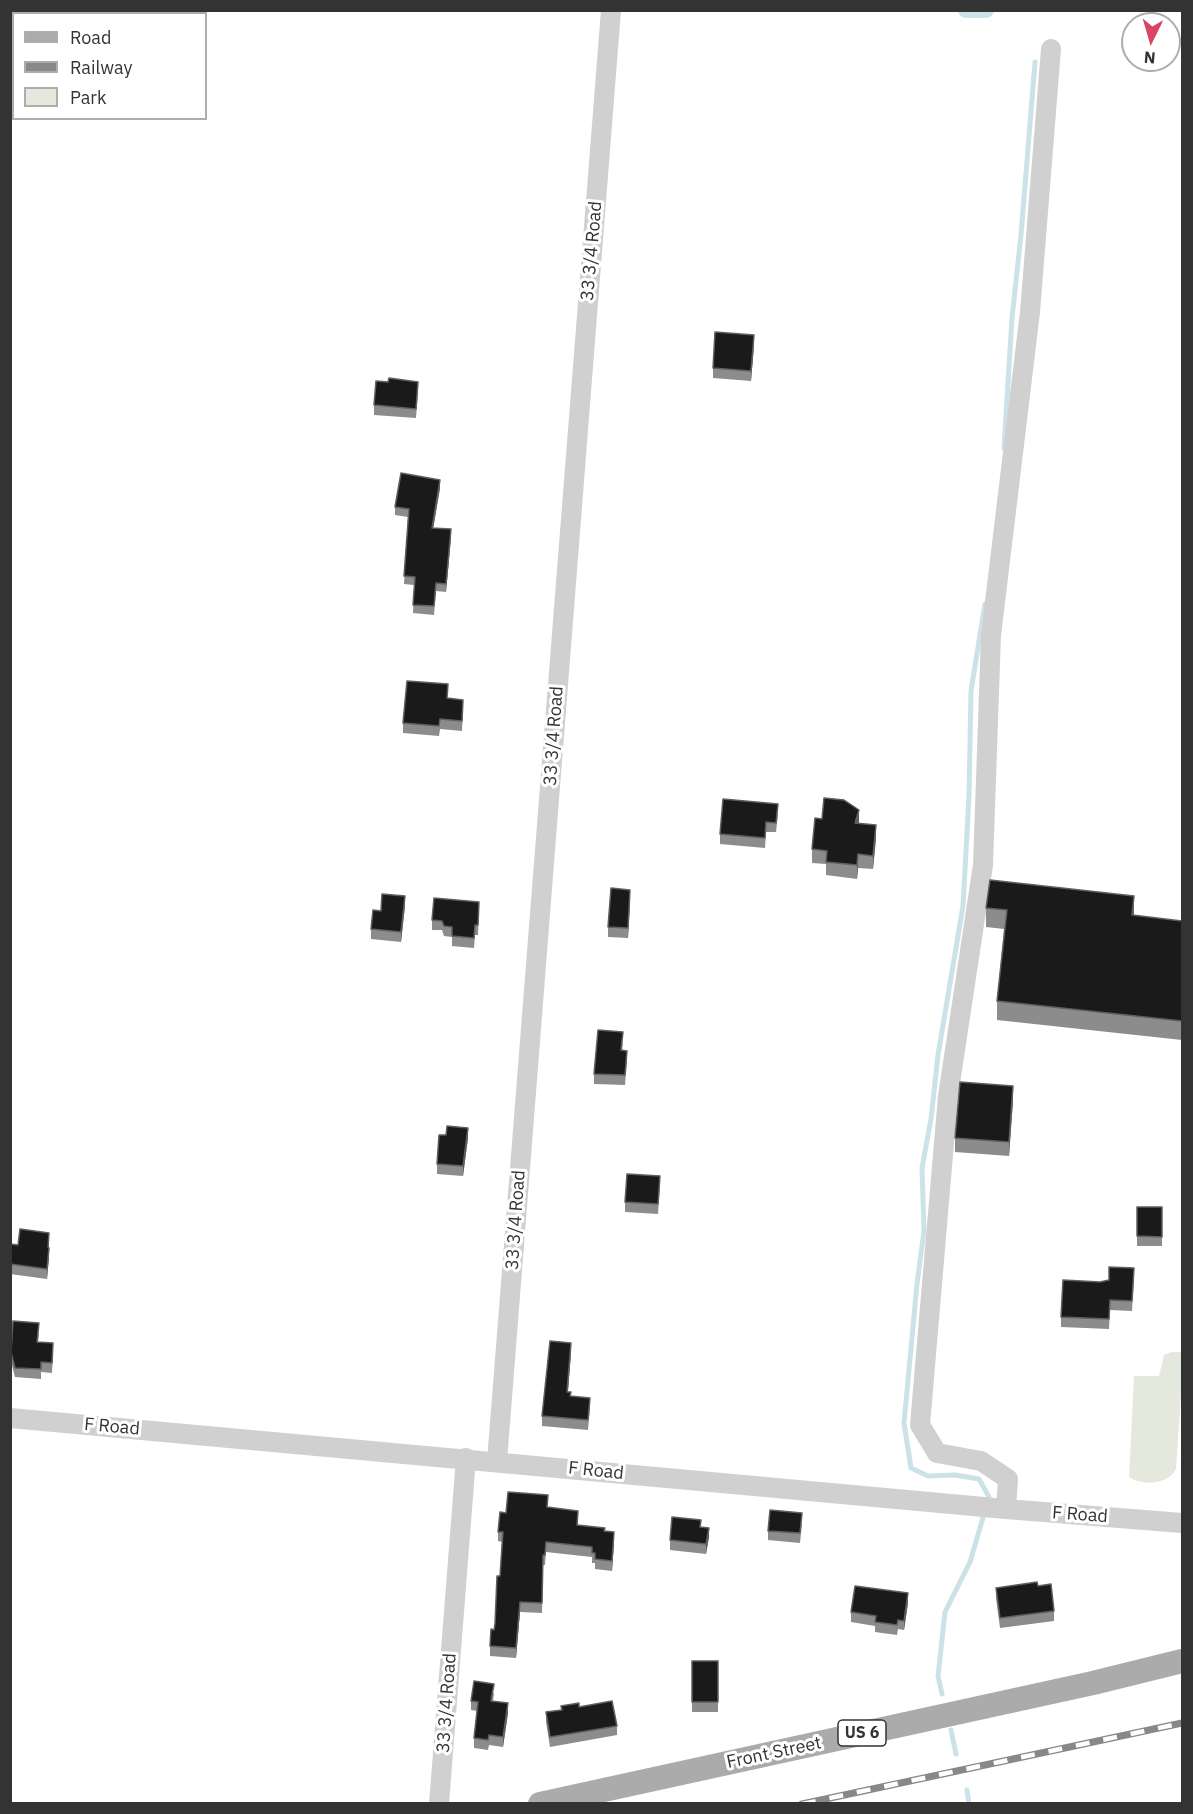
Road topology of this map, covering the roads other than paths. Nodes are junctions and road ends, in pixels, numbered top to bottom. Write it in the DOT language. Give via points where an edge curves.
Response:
graph roads {
  1 [pos="611,10"];
  2 [pos="1051,49"];
  3 [pos="10,1418"];
  4 [pos="466,1458"];
  5 [pos="497,1461"];
  6 [pos="1006,1509"];
  7 [pos="1182,1523"];
  8 [pos="1182,1661"];
  9 [pos="439,1803"];
  10 [pos="540,1803"];
  1 -- 5 [label="street, 33 3/4 Road"];
  2 -- 6 [label="street" via="1030,312 991,635 983,865 948,1095 920,1425 937,1453 981,1461 1008,1479"];
  3 -- 4 [label="street, F Road"];
  4 -- 5 [label="street, F Road"];
  4 -- 9 [label="street, 33 3/4 Road"];
  5 -- 6 [label="street, F Road"];
  6 -- 7 [label="street, F Road"];
  8 -- 10 [label="main road, Front Street / US 6"];
}
